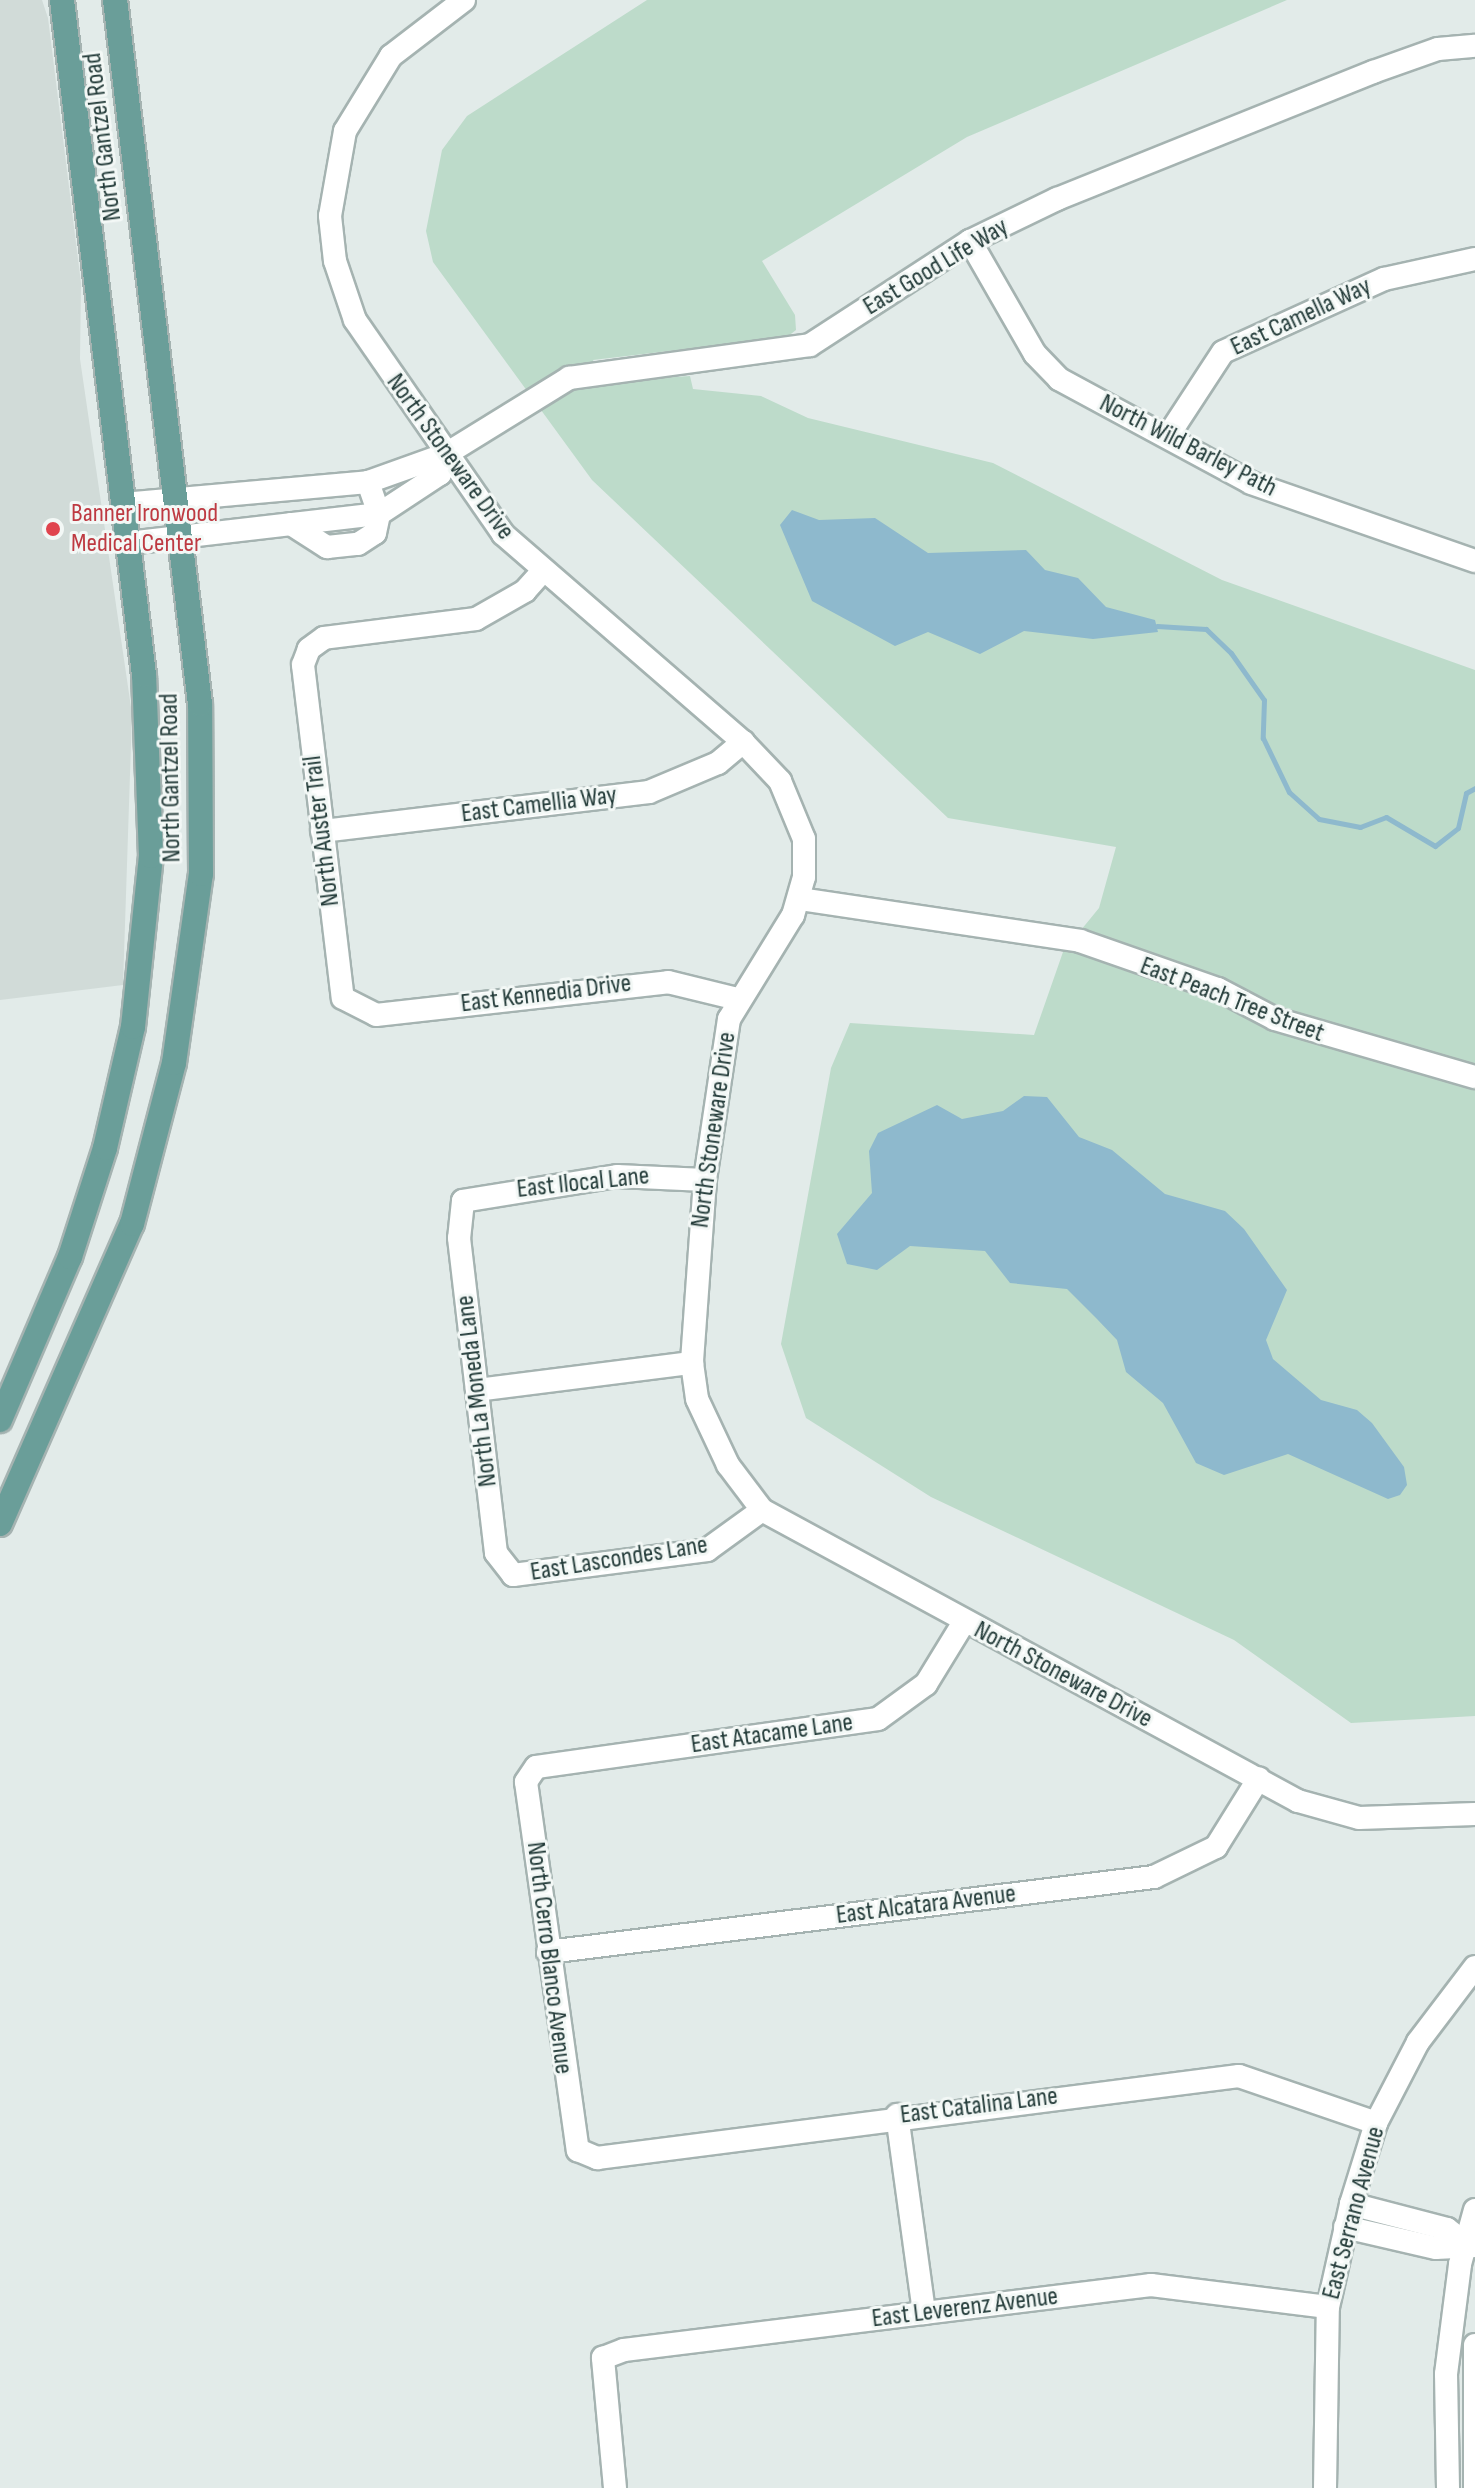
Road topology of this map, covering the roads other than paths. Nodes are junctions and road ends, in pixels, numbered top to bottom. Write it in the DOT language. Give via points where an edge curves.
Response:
graph roads {
  1 [pos="62,0"];
  2 [pos="115,0"];
  3 [pos="464,0"];
  4 [pos="1475,46"];
  5 [pos="970,241"];
  6 [pos="1475,259"];
  7 [pos="1168,436"];
  8 [pos="446,454"];
  9 [pos="368,482"];
  10 [pos="123,504"];
  11 [pos="177,504"];
  12 [pos="379,514"];
  13 [pos="180,536"];
  14 [pos="128,543"];
  15 [pos="1475,561"];
  16 [pos="541,573"];
  17 [pos="743,742"];
  18 [pos="322,831"];
  19 [pos="800,899"];
  20 [pos="737,999"];
  21 [pos="353,1009"];
  22 [pos="1475,1077"];
  23 [pos="705,1180"];
  24 [pos="463,1201"];
  25 [pos="692,1363"];
  26 [pos="477,1390"];
  27 [pos="0,1420"];
  28 [pos="762,1510"];
  29 [pos="0,1524"];
  30 [pos="513,1575"];
  31 [pos="964,1622"];
  32 [pos="536,1767"];
  33 [pos="1259,1778"];
  34 [pos="1475,1814"];
  35 [pos="548,1952"];
  36 [pos="1475,1967"];
  37 [pos="897,2115"];
  38 [pos="1376,2123"];
  39 [pos="578,2150"];
  40 [pos="1351,2204"];
  41 [pos="1475,2210"];
  42 [pos="1345,2227"];
  43 [pos="1470,2244"];
  44 [pos="1328,2307"];
  45 [pos="924,2313"];
  46 [pos="1475,2345"];
  47 [pos="615,2488"];
  48 [pos="1325,2488"];
  49 [pos="1448,2488"];
  50 [pos="1475,2488"];
  1 -- 10 [label="main road, North Gantzel Road"];
  2 -- 11 [label="main road, North Gantzel Road"];
  3 -- 8 [label="street, North Stoneware Drive" via="407,41 371,79 342,140 330,216 335,261 355,320"];
  4 -- 5 [label="street, East Good Life Way" via="1438,49 1373,72"];
  5 -- 7 [label="street, North Wild Barley Path" via="1035,354 1059,379"];
  5 -- 8 [label="street, East Good Life Way" via="810,345 569,378"];
  6 -- 7 [label="street, East Camella Way" via="1384,279 1223,352"];
  7 -- 15 [label="street, North Wild Barley Path" via="1251,483"];
  8 -- 9 [label="street, East Good Life Way"];
  8 -- 12 [label="street, East Good Life Way" via="440,474"];
  8 -- 16 [label="street, North Stoneware Drive" via="483,510"];
  9 -- 11 [label="street, East Good Life Way"];
  9 -- 12 [label="street"];
  10 -- 11 [label="street, East Good Life Way"];
  10 -- 14 [label="main road, North Gantzel Road"];
  11 -- 13 [label="main road, North Gantzel Road"];
  12 -- 13 [label="street, East Good Life Way"];
  13 -- 14 [label="street, East Good Life Way"];
  13 -- 29 [label="main road, North Gantzel Road" via="204,813 181,1023 132,1224"];
  14 -- 27 [label="main road, North Gantzel Road" via="150,749 142,962 122,1080 88,1208"];
  16 -- 17 [label="street, North Stoneware Drive"];
  16 -- 18 [label="street, North Auster Trail" via="476,619 324,638 309,649 303,665"];
  17 -- 18 [label="street, East Camellia Way" via="718,763 649,792"];
  17 -- 19 [label="street, North Stoneware Drive" via="780,781 798,819 805,858"];
  18 -- 21 [label="street, North Auster Trail" via="343,998"];
  19 -- 20 [label="street, North Stoneware Drive"];
  19 -- 22 [label="street, East Peach Tree Street" via="1080,941 1218,989 1289,1024"];
  20 -- 21 [label="street, East Kennedia Drive" via="651,982 376,1015"];
  20 -- 23 [label="street, North Stoneware Drive" via="721,1049"];
  23 -- 24 [label="street, East Ilocal Lane" via="639,1174"];
  23 -- 25 [label="street, North Stoneware Drive"];
  24 -- 26 [label="street, North La Moneda Lane" via="459,1238"];
  25 -- 26 [label="street"];
  25 -- 28 [label="street, North Stoneware Drive" via="707,1422"];
  26 -- 30 [label="street, North La Moneda Lane" via="496,1553"];
  28 -- 30 [label="street, East Lascondes Lane" via="707,1550"];
  28 -- 31 [label="street, North Stoneware Drive"];
  31 -- 32 [label="street, East Atacame Lane" via="926,1684 878,1719"];
  31 -- 33 [label="street, North Stoneware Drive"];
  32 -- 35 [label="street, North Cerro Blanco Avenue" via="526,1782"];
  33 -- 34 [label="street, North Stoneware Drive" via="1298,1801 1359,1818"];
  33 -- 35 [label="street, East Alcatara Avenue" via="1216,1847 1154,1877"];
  35 -- 39 [label="street, North Cerro Blanco Avenue"];
  36 -- 38 [label="street, East Serrano Avenue" via="1418,2042"];
  37 -- 38 [label="street, East Catalina Lane" via="1239,2076"];
  37 -- 39 [label="street, East Catalina Lane" via="597,2158"];
  37 -- 45 [label="street"];
  38 -- 40 [label="street, East Serrano Avenue"];
  40 -- 42 [label="street, East Serrano Avenue"];
  40 -- 43 [label="street" via="1447,2229"];
  41 -- 43 [label="street"];
  42 -- 43 [label="street" via="1436,2248"];
  42 -- 44 [label="street, East Serrano Avenue"];
  43 -- 49 [label="street" via="1446,2374"];
  44 -- 45 [label="street, East Leverenz Avenue" via="1176,2284"];
  44 -- 48 [label="street, East Serrano Avenue"];
  45 -- 47 [label="street, East Leverenz Avenue" via="603,2358"];
  46 -- 50 [label="street"];
}
